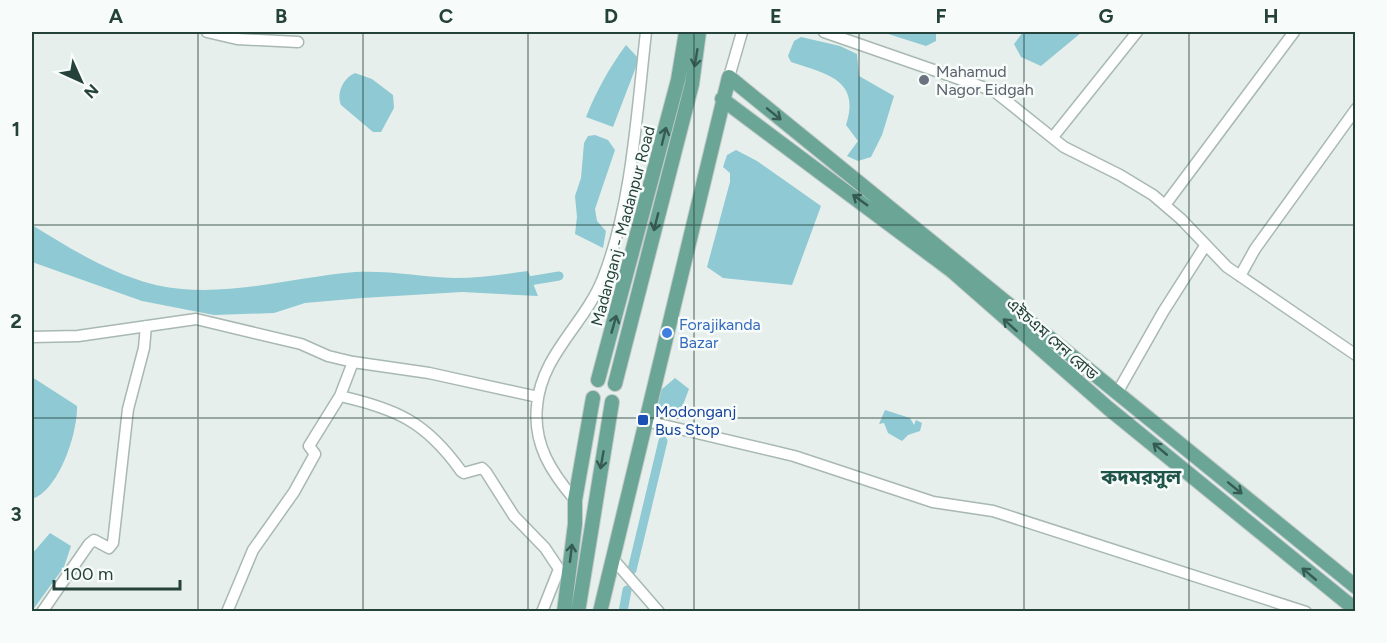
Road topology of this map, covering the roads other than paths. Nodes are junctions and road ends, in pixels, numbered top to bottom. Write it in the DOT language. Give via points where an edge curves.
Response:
graph roads {
  1 [pos="207,32"];
  2 [pos="646,32"];
  3 [pos="686,32"];
  4 [pos="699,32"];
  5 [pos="742,32"];
  6 [pos="824,32"];
  7 [pos="1137,32"];
  8 [pos="1294,32"];
  9 [pos="298,42"];
  10 [pos="729,77"];
  11 [pos="685,82"];
  12 [pos="722,99"];
  13 [pos="1356,108"];
  14 [pos="1053,137"];
  15 [pos="1165,206"];
  16 [pos="1205,246"];
  17 [pos="1240,276"];
  18 [pos="146,326"];
  19 [pos="32,337"];
  20 [pos="1356,355"];
  21 [pos="353,362"];
  22 [pos="598,380"];
  23 [pos="615,384"];
  24 [pos="1117,393"];
  25 [pos="340,396"];
  26 [pos="538,397"];
  27 [pos="593,399"];
  28 [pos="612,402"];
  29 [pos="646,422"];
  30 [pos="575,500"];
  31 [pos="614,559"];
  32 [pos="1356,587"];
  33 [pos="1356,610"];
  34 [pos="42,612"];
  35 [pos="228,612"];
  36 [pos="542,612"];
  37 [pos="564,612"];
  38 [pos="578,612"];
  39 [pos="600,612"];
  40 [pos="659,612"];
  41 [pos="1306,612"];
  1 -- 9 [label="street" via="237,39"];
  2 -- 26 [label="street" via="634,138 611,256 592,303 551,359"];
  3 -- 11 [label="main road"];
  4 -- 11 [label="main road, one-way"];
  5 -- 10 [label="street"];
  6 -- 14 [label="street" via="994,91"];
  7 -- 14 [label="street"];
  8 -- 15 [label="street"];
  10 -- 12 [label="main road"];
  10 -- 24 [label="main road, এইচএম সেন রোড, one-way"];
  22 -- 11 [label="main road, Madanganj - Madanpur Road, one-way"];
  11 -- 23 [label="main road, Madanganj - Madanpur Road, one-way"];
  12 -- 29 [label="main road"];
  33 -- 12 [label="main road, এইচএম সেন রোড, one-way" via="1108,408 952,272"];
  13 -- 17 [label="street"];
  14 -- 15 [label="street"];
  15 -- 16 [label="street"];
  16 -- 17 [label="street"];
  16 -- 24 [label="street"];
  17 -- 20 [label="street"];
  18 -- 19 [label="street" via="78,336"];
  18 -- 21 [label="street" via="196,319 301,344"];
  18 -- 34 [label="street" via="128,409 113,543 109,548 94,540 89,544"];
  21 -- 25 [label="street"];
  21 -- 26 [label="street" via="429,373"];
  24 -- 32 [label="main road, এইচএম সেন রোড, one-way"];
  25 -- 35 [label="street" via="309,446 315,454 294,492 253,550"];
  25 -- 36 [label="street" via="390,410 426,430 464,473 482,468 486,472 514,516 560,569"];
  26 -- 30 [label="street" via="536,423 540,446 551,469"];
  27 -- 30 [label="main road"];
  28 -- 38 [label="main road, one-way"];
  29 -- 31 [label="main road"];
  29 -- 41 [label="street" via="794,456 933,502 993,511"];
  37 -- 30 [label="main road, one-way"];
  31 -- 39 [label="main road"];
  31 -- 40 [label="street"];
}
